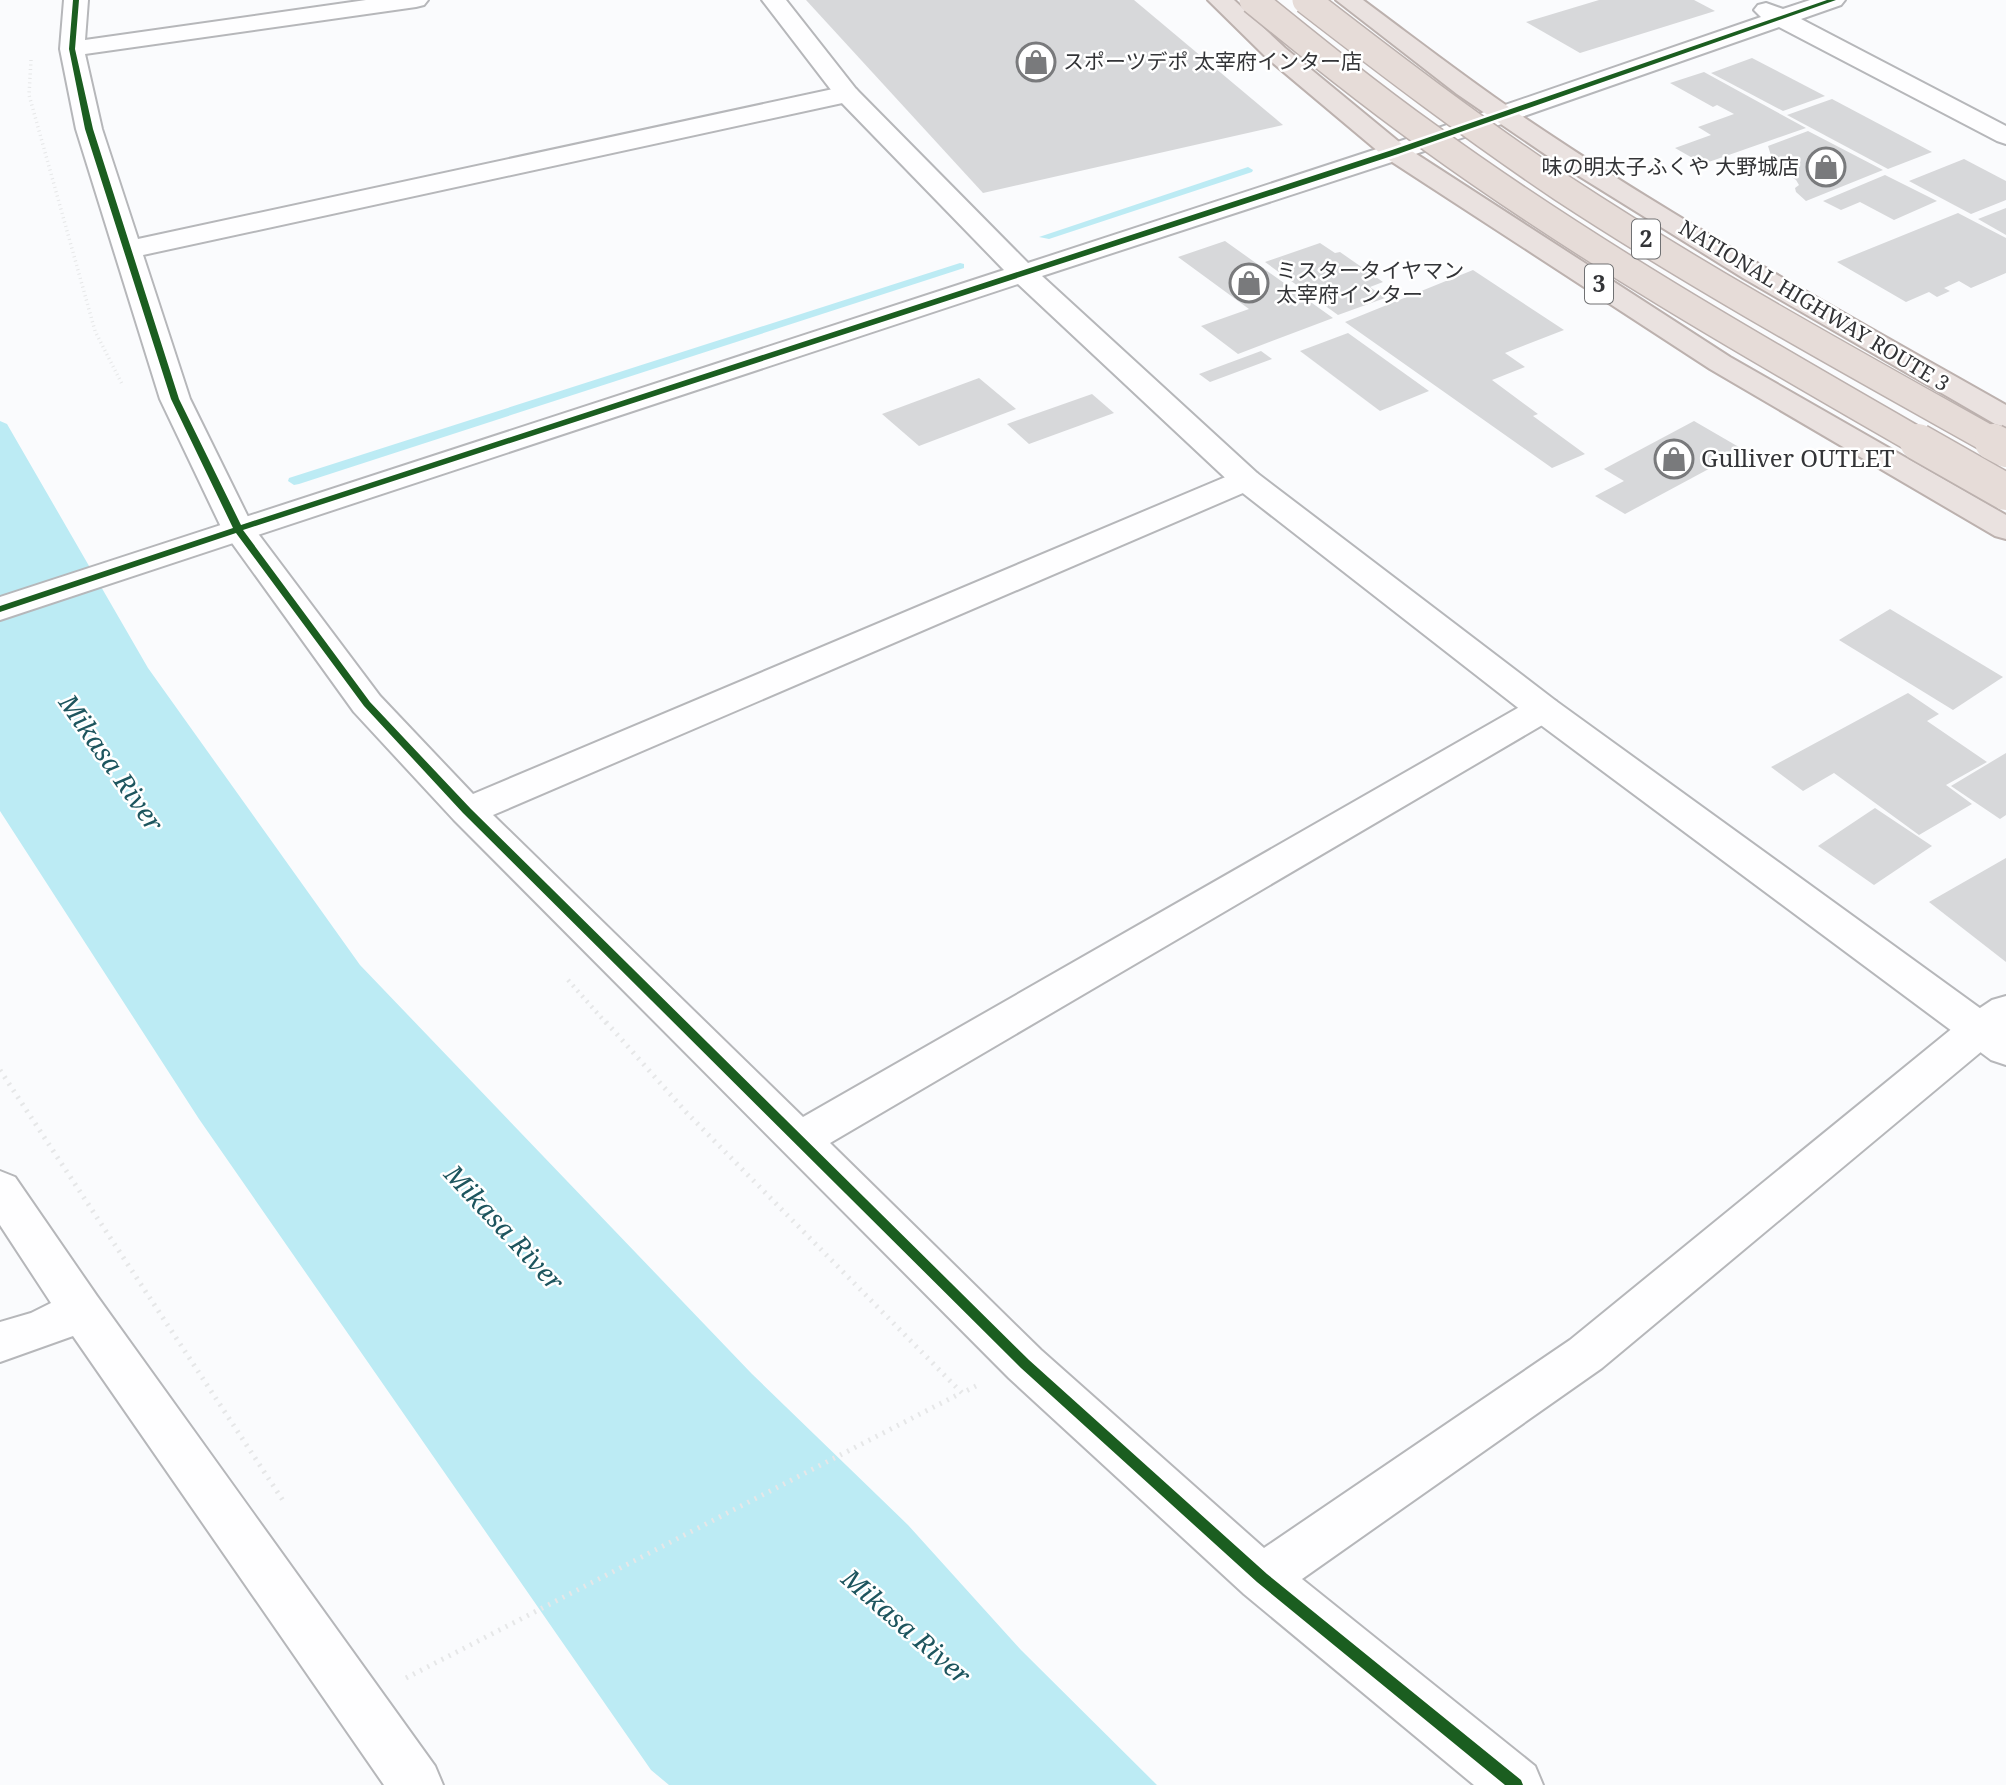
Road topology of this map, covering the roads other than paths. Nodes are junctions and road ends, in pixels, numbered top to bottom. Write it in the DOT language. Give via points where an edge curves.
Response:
graph roads {
  1 [pos="76,0"];
  2 [pos="416,0"];
  3 [pos="774,0"];
  4 [pos="1220,0"];
  5 [pos="1253,0"];
  6 [pos="1306,0"];
  7 [pos="1348,0"];
  8 [pos="1751,0"];
  9 [pos="1833,0"];
  10 [pos="1779,17"];
  11 [pos="72,49"];
  12 [pos="847,94"];
  13 [pos="1503,115"];
  14 [pos="2006,136"];
  15 [pos="1395,152"];
  16 [pos="127,250"];
  17 [pos="1022,273"];
  18 [pos="2006,418"];
  19 [pos="2006,449"];
  20 [pos="1247,480"];
  21 [pos="2006,492"];
  22 [pos="238,529"];
  23 [pos="2006,529"];
  24 [pos="0,609"];
  25 [pos="1543,709"];
  26 [pos="467,811"];
  27 [pos="1997,1030"];
  28 [pos="798,1141"];
  29 [pos="0,1189"];
  30 [pos="81,1310"];
  31 [pos="0,1342"];
  32 [pos="1262,1578"];
  33 [pos="415,1785"];
  34 [pos="1516,1785"];
  1 -- 11 [label="street"];
  2 -- 11 [label="street"];
  3 -- 12 [label="street"];
  4 -- 15 [label="highway, 3"];
  5 -- 21 [label="highway, 2, bridge" via="1386,108 1577,237"];
  6 -- 19 [label="highway, 2, bridge" via="1428,95 1601,213"];
  7 -- 13 [label="highway, NATIONAL HIGHWAY ROUTE 3"];
  8 -- 10 [label="street"];
  9 -- 10 [label="street"];
  10 -- 13 [label="street"];
  10 -- 14 [label="street"];
  11 -- 16 [label="street" via="89,129"];
  12 -- 16 [label="street"];
  12 -- 17 [label="street"];
  13 -- 15 [label="street"];
  13 -- 18 [label="highway, NATIONAL HIGHWAY ROUTE 3" via="1819,311"];
  15 -- 17 [label="street"];
  15 -- 23 [label="highway, 3" via="1720,363"];
  16 -- 22 [label="street" via="175,399"];
  17 -- 20 [label="street"];
  17 -- 22 [label="street"];
  20 -- 25 [label="street"];
  20 -- 26 [label="street"];
  22 -- 24 [label="street"];
  22 -- 26 [label="street" via="367,704"];
  25 -- 27 [label="street"];
  25 -- 28 [label="street"];
  26 -- 28 [label="street"];
  27 -- 32 [label="street" via="1586,1354"];
  28 -- 32 [label="street" via="1025,1364"];
  29 -- 30 [label="street"];
  30 -- 31 [label="street" via="43,1329"];
  30 -- 33 [label="street"];
  32 -- 34 [label="street"];
}
